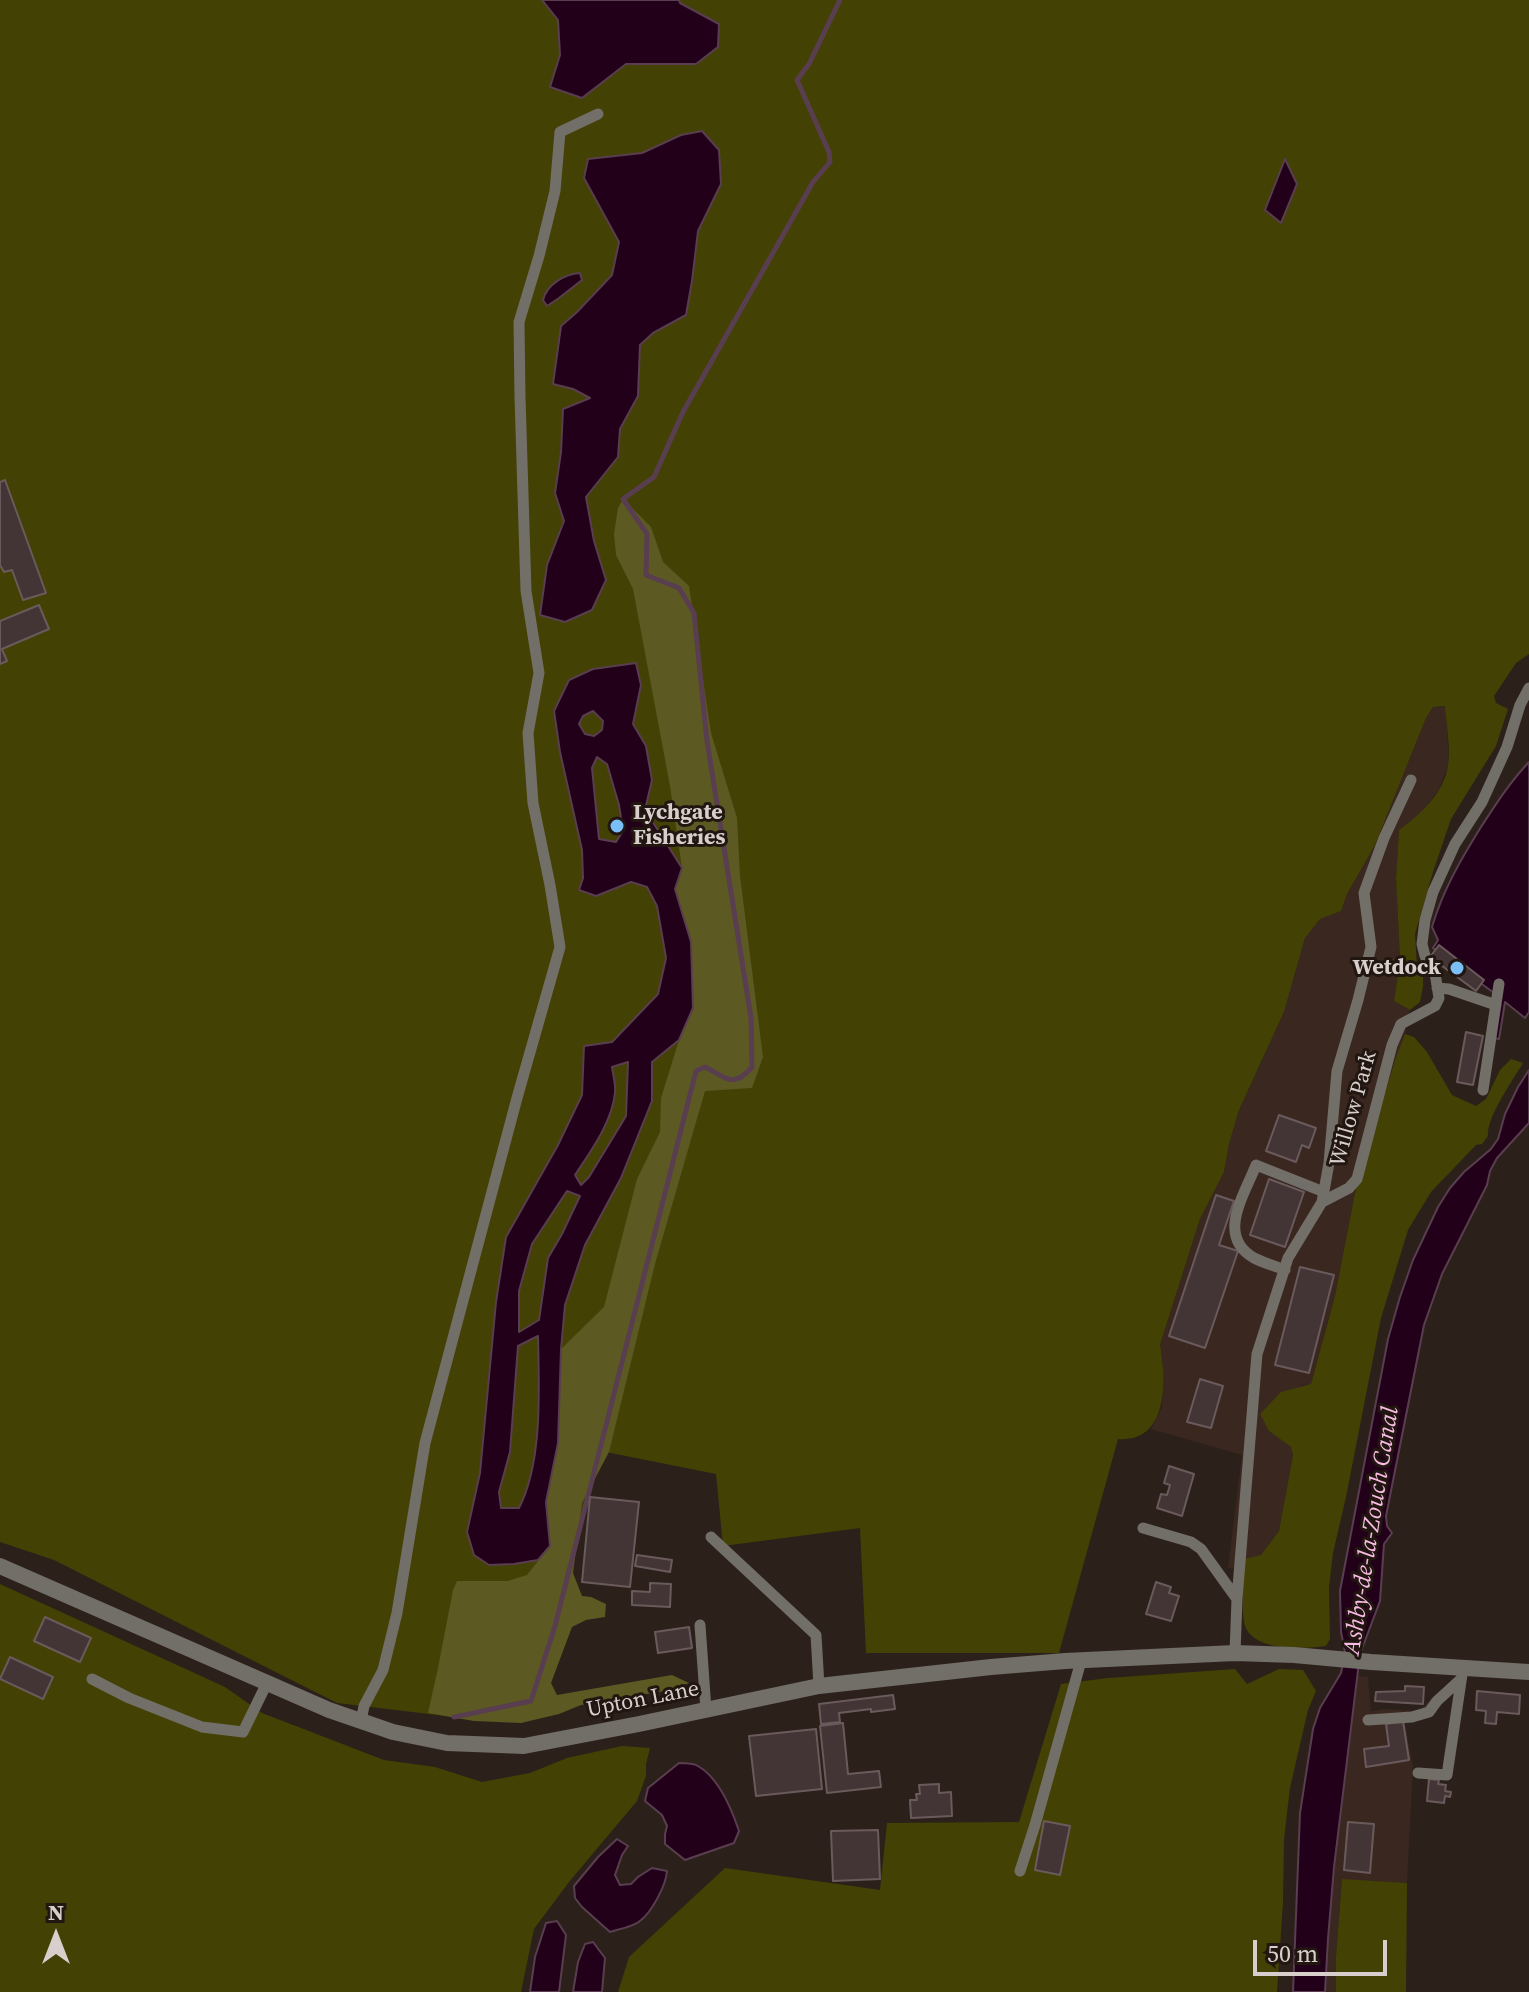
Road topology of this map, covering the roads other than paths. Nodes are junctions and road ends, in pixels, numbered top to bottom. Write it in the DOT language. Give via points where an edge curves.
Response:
graph roads {
  1 [pos="598,114"];
  2 [pos="1529,688"];
  3 [pos="1411,780"];
  4 [pos="1499,984"];
  5 [pos="1437,988"];
  6 [pos="1496,1005"];
  7 [pos="1483,1090"];
  8 [pos="1323,1197"];
  9 [pos="1285,1270"];
  10 [pos="1143,1528"];
  11 [pos="711,1537"];
  12 [pos="0,1566"];
  13 [pos="1237,1599"];
  14 [pos="700,1625"];
  15 [pos="1235,1653"];
  16 [pos="1073,1661"];
  17 [pos="1529,1672"];
  18 [pos="1462,1673"];
  19 [pos="92,1679"];
  20 [pos="267,1683"];
  21 [pos="819,1686"];
  22 [pos="706,1710"];
  23 [pos="1368,1720"];
  24 [pos="361,1721"];
  25 [pos="1418,1773"];
  26 [pos="1020,1871"];
  1 -- 24 [label="lane" via="560,132 555,191 519,322 526,591 539,673 528,733 533,803 560,947 425,1443 383,1670"];
  2 -- 5 [label="lane" via="1482,802 1433,892 1422,944"];
  3 -- 8 [label="lane" via="1364,893 1371,947 1337,1071"];
  4 -- 6 [label="lane"];
  5 -- 6 [label="lane"];
  5 -- 8 [label="lane, Willow Park" via="1435,1006 1401,1024 1392,1045 1357,1179 1349,1188"];
  6 -- 7 [label="lane"];
  8 -- 9 [label="lane, Willow Park"];
  8 -- 9 [label="lane" via="1256,1165 1234,1233 1251,1255"];
  9 -- 13 [label="lane, Willow Park" via="1257,1354"];
  10 -- 13 [label="lane" via="1201,1549"];
  11 -- 21 [label="lane" via="816,1635"];
  12 -- 20 [label="street, Upton Lane"];
  13 -- 15 [label="lane, Willow Park"];
  14 -- 22 [label="lane"];
  15 -- 16 [label="street, Upton Lane"];
  15 -- 18 [label="street, Upton Lane" via="1327,1657"];
  16 -- 21 [label="street, Upton Lane"];
  16 -- 26 [label="lane"];
  17 -- 18 [label="street, Upton Lane"];
  18 -- 23 [label="lane" via="1429,1712"];
  18 -- 25 [label="lane" via="1447,1775"];
  19 -- 20 [label="lane" via="202,1727 243,1732"];
  20 -- 24 [label="street, Upton Lane"];
  21 -- 22 [label="street, Upton Lane"];
  22 -- 24 [label="street, Upton Lane" via="524,1746 447,1743"];
}
